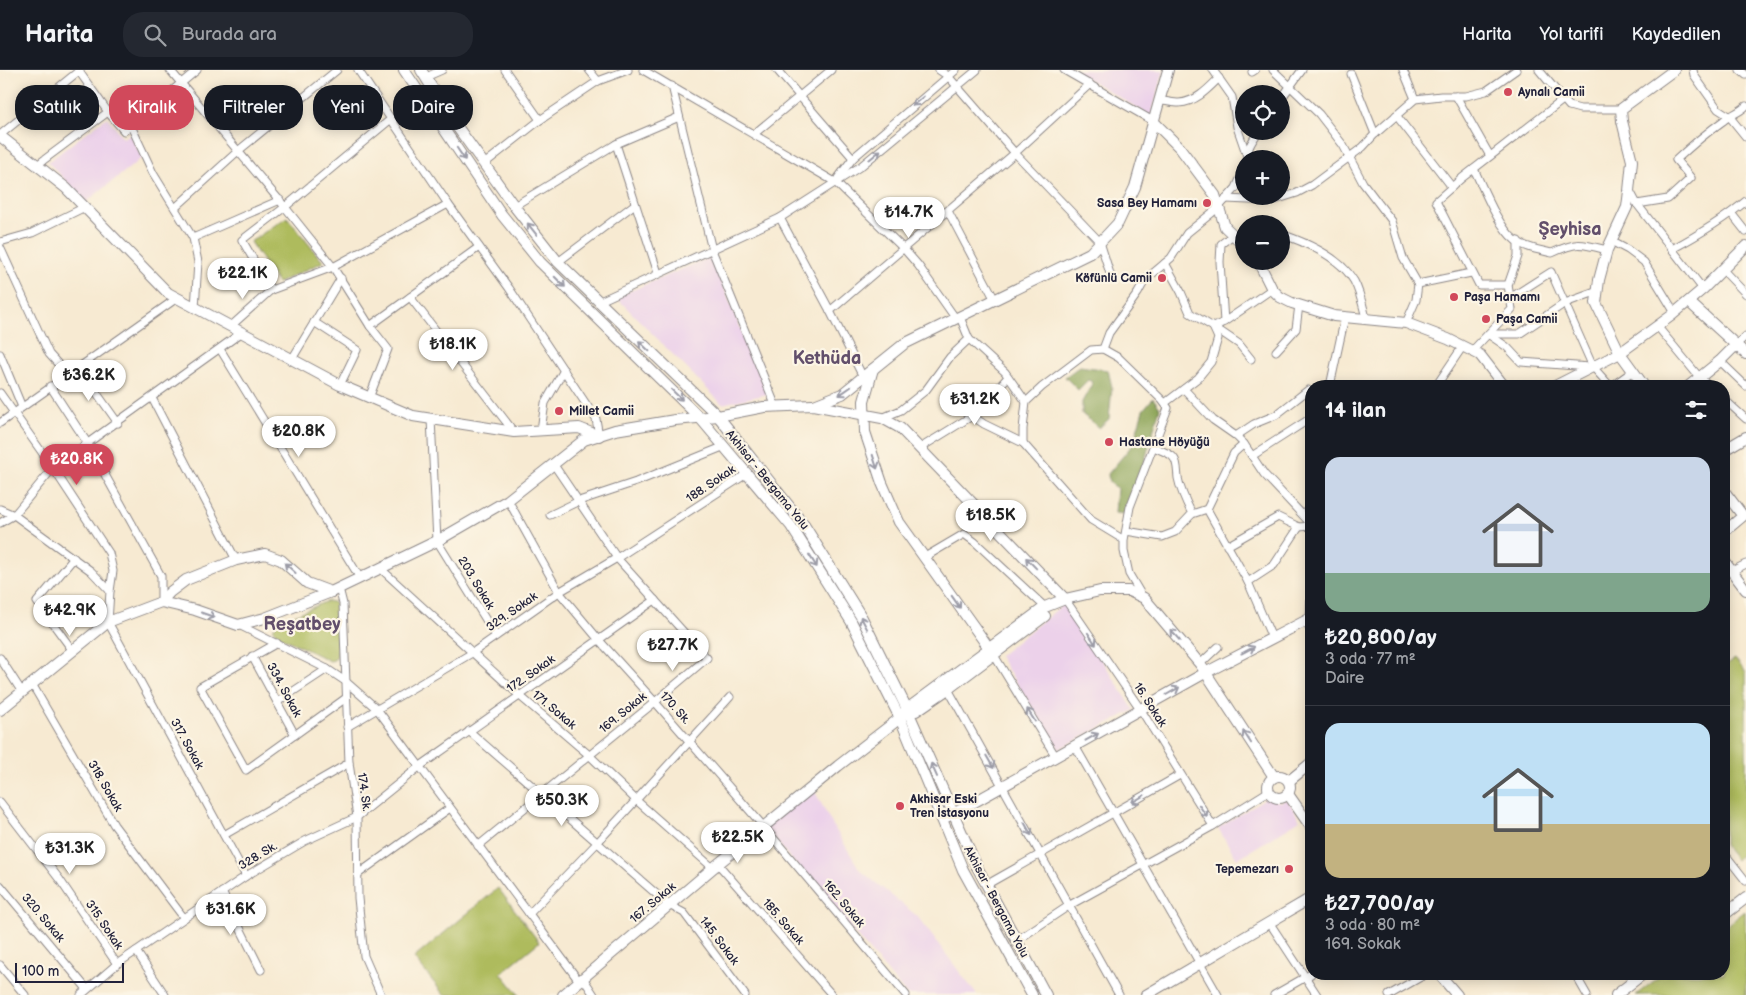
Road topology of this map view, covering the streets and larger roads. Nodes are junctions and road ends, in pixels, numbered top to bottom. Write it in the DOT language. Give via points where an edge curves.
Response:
graph roads {
  1 [pos="79,70"];
  2 [pos="170,70"];
  3 [pos="197,70"];
  4 [pos="336,70"];
  5 [pos="358,70"];
  6 [pos="404,70"];
  7 [pos="442,70"];
  8 [pos="504,70"];
  9 [pos="589,70"];
  10 [pos="628,70"];
  11 [pos="642,70"];
  12 [pos="777,70"];
  13 [pos="831,70"];
  14 [pos="939,70"];
  15 [pos="956,70"];
  16 [pos="977,70"];
  17 [pos="1064,70"];
  18 [pos="1168,70"];
  19 [pos="1213,70"];
  20 [pos="1273,70"];
  21 [pos="1302,70"];
  22 [pos="1403,70"];
  23 [pos="1516,70"];
  24 [pos="1539,70"];
  25 [pos="1693,70"];
  26 [pos="1740,70"];
  27 [pos="1667,72"];
  28 [pos="424,74"];
  29 [pos="1351,74"];
  30 [pos="1746,75"];
  31 [pos="948,76"];
  32 [pos="1219,78"];
  33 [pos="598,81"];
  34 [pos="180,83"];
  35 [pos="1090,84"];
  36 [pos="178,85"];
  37 [pos="1289,85"];
  38 [pos="672,86"];
  39 [pos="958,86"];
  40 [pos="1290,86"];
  41 [pos="800,95"];
  42 [pos="1456,96"];
  43 [pos="1415,99"];
  44 [pos="1563,100"];
  45 [pos="1160,101"];
  46 [pos="1746,106"];
  47 [pos="1621,110"];
  48 [pos="108,112"];
  49 [pos="1396,115"];
  50 [pos="1730,116"];
  51 [pos="679,117"];
  52 [pos="391,119"];
  53 [pos="540,120"];
  54 [pos="1153,121"];
  55 [pos="133,130"];
  56 [pos="754,134"];
  57 [pos="1375,134"];
  58 [pos="0,136"];
  59 [pos="1746,137"];
  60 [pos="616,144"];
  61 [pos="1244,150"];
  62 [pos="238,151"];
  63 [pos="1015,153"];
  64 [pos="1490,156"];
  65 [pos="853,158"];
  66 [pos="1348,158"];
  67 [pos="484,164"];
  68 [pos="37,165"];
  69 [pos="1474,169"];
  70 [pos="835,182"];
  71 [pos="1452,187"];
  72 [pos="1235,189"];
  73 [pos="1629,191"];
  74 [pos="1226,199"];
  75 [pos="280,200"];
  76 [pos="1746,201"];
  77 [pos="448,204"];
  78 [pos="635,204"];
  79 [pos="1637,204"];
  80 [pos="514,206"];
  81 [pos="85,207"];
  82 [pos="285,207"];
  83 [pos="174,208"];
  84 [pos="1218,208"];
  85 [pos="948,211"];
  86 [pos="1732,213"];
  87 [pos="780,218"];
  88 [pos="1746,232"];
  89 [pos="1234,236"];
  90 [pos="1290,237"];
  91 [pos="193,238"];
  92 [pos="0,242"];
  93 [pos="1100,242"];
  94 [pos="1518,242"];
  95 [pos="1609,246"];
  96 [pos="1746,246"];
  97 [pos="0,247"];
  98 [pos="479,247"];
  99 [pos="904,249"];
  100 [pos="1672,249"];
  101 [pos="712,250"];
  102 [pos="558,262"];
  103 [pos="1165,263"];
  104 [pos="334,267"];
  105 [pos="1262,270"];
  106 [pos="1723,270"];
  107 [pos="658,273"];
  108 [pos="1471,273"];
  109 [pos="340,278"];
  110 [pos="1112,280"];
  111 [pos="1418,284"];
  112 [pos="1508,285"];
  113 [pos="1703,288"];
  114 [pos="1272,289"];
  115 [pos="271,290"];
  116 [pos="1598,290"];
  117 [pos="1746,294"];
  118 [pos="410,297"];
  119 [pos="177,298"];
  120 [pos="1510,298"];
  121 [pos="995,300"];
  122 [pos="598,302"];
  123 [pos="1689,302"];
  124 [pos="1565,303"];
  125 [pos="1299,305"];
  126 [pos="195,308"];
  127 [pos="830,311"];
  128 [pos="1675,313"];
  129 [pos="1345,317"];
  130 [pos="958,318"];
  131 [pos="1366,318"];
  132 [pos="314,322"];
  133 [pos="1224,322"];
  134 [pos="1406,323"];
  135 [pos="370,326"];
  136 [pos="1657,326"];
  137 [pos="230,327"];
  138 [pos="1213,327"];
  139 [pos="241,333"];
  140 [pos="1488,334"];
  141 [pos="1746,336"];
  142 [pos="969,339"];
  143 [pos="1736,345"];
  144 [pos="1463,346"];
  145 [pos="220,349"];
  146 [pos="1103,349"];
  147 [pos="1472,351"];
  148 [pos="1276,352"];
  149 [pos="0,354"];
  150 [pos="1620,354"];
  151 [pos="1746,354"];
  152 [pos="292,359"];
  153 [pos="1251,359"];
  154 [pos="1720,361"];
  155 [pos="1593,367"];
  156 [pos="79,368"];
  157 [pos="873,369"];
  158 [pos="564,370"];
  159 [pos="1633,371"];
  160 [pos="68,375"];
  161 [pos="1008,377"];
  162 [pos="862,378"];
  163 [pos="1331,380"];
  164 [pos="1440,380"];
  165 [pos="1499,380"];
  166 [pos="1574,380"];
  167 [pos="1605,380"];
  168 [pos="1620,380"];
  169 [pos="1640,380"];
  170 [pos="1697,380"];
  171 [pos="1700,380"];
  172 [pos="340,384"];
  173 [pos="50,386"];
  174 [pos="1746,386"];
  175 [pos="1184,390"];
  176 [pos="1305,392"];
  177 [pos="0,394"];
  178 [pos="152,398"];
  179 [pos="369,398"];
  180 [pos="1026,402"];
  181 [pos="1164,403"];
  182 [pos="1730,404"];
  183 [pos="813,405"];
  184 [pos="22,407"];
  185 [pos="776,407"];
  186 [pos="14,413"];
  187 [pos="864,415"];
  188 [pos="718,416"];
  189 [pos="972,416"];
  190 [pos="700,418"];
  191 [pos="882,418"];
  192 [pos="431,419"];
  193 [pos="1746,419"];
  194 [pos="1305,422"];
  195 [pos="0,423"];
  196 [pos="118,423"];
  197 [pos="541,430"];
  198 [pos="514,432"];
  199 [pos="599,436"];
  200 [pos="1236,436"];
  201 [pos="1746,437"];
  202 [pos="1023,443"];
  203 [pos="88,444"];
  204 [pos="1244,444"];
  205 [pos="725,446"];
  206 [pos="1730,446"];
  207 [pos="1154,447"];
  208 [pos="920,448"];
  209 [pos="1252,456"];
  210 [pos="554,465"];
  211 [pos="53,468"];
  212 [pos="748,473"];
  213 [pos="1730,498"];
  214 [pos="508,500"];
  215 [pos="579,501"];
  216 [pos="0,508"];
  217 [pos="1207,509"];
  218 [pos="688,513"];
  219 [pos="14,514"];
  220 [pos="1192,514"];
  221 [pos="550,515"];
  222 [pos="1744,516"];
  223 [pos="1305,518"];
  224 [pos="0,523"];
  225 [pos="1305,526"];
  226 [pos="1299,527"];
  227 [pos="1730,527"];
  228 [pos="1126,531"];
  229 [pos="1124,540"];
  230 [pos="437,541"];
  231 [pos="1227,546"];
  232 [pos="925,557"];
  233 [pos="74,558"];
  234 [pos="617,558"];
  235 [pos="236,560"];
  236 [pos="1746,564"];
  237 [pos="1730,566"];
  238 [pos="380,568"];
  239 [pos="1730,571"];
  240 [pos="360,578"];
  241 [pos="1248,582"];
  242 [pos="335,590"];
  243 [pos="1746,590"];
  244 [pos="110,591"];
  245 [pos="559,592"];
  246 [pos="1144,598"];
  247 [pos="1065,599"];
  248 [pos="655,600"];
  249 [pos="161,602"];
  250 [pos="1045,607"];
  251 [pos="1305,621"];
  252 [pos="108,622"];
  253 [pos="238,625"];
  254 [pos="496,636"];
  255 [pos="1272,638"];
  256 [pos="599,640"];
  257 [pos="277,643"];
  258 [pos="1218,647"];
  259 [pos="72,651"];
  260 [pos="992,652"];
  261 [pos="472,653"];
  262 [pos="252,656"];
  263 [pos="0,658"];
  264 [pos="1203,668"];
  265 [pos="327,669"];
  266 [pos="345,681"];
  267 [pos="32,684"];
  268 [pos="948,689"];
  269 [pos="22,692"];
  270 [pos="520,696"];
  271 [pos="730,697"];
  272 [pos="346,698"];
  273 [pos="278,702"];
  274 [pos="655,702"];
  275 [pos="377,709"];
  276 [pos="0,710"];
  277 [pos="1141,710"];
  278 [pos="906,714"];
  279 [pos="347,727"];
  280 [pos="469,732"];
  281 [pos="295,735"];
  282 [pos="690,741"];
  283 [pos="1075,746"];
  284 [pos="589,754"];
  285 [pos="1056,757"];
  286 [pos="349,763"];
  287 [pos="419,767"];
  288 [pos="1305,768"];
  289 [pos="1180,775"];
  290 [pos="1274,777"];
  291 [pos="1289,782"];
  292 [pos="1004,786"];
  293 [pos="1269,792"];
  294 [pos="541,794"];
  295 [pos="1288,794"];
  296 [pos="636,800"];
  297 [pos="0,802"];
  298 [pos="450,808"];
  299 [pos="1113,813"];
  300 [pos="953,814"];
  301 [pos="357,817"];
  302 [pos="1305,818"];
  303 [pos="942,819"];
  304 [pos="1213,826"];
  305 [pos="764,827"];
  306 [pos="224,835"];
  307 [pos="597,843"];
  308 [pos="478,846"];
  309 [pos="1042,854"];
  310 [pos="1730,860"];
  311 [pos="1142,864"];
  312 [pos="716,866"];
  313 [pos="358,874"];
  314 [pos="246,876"];
  315 [pos="1746,881"];
  316 [pos="0,885"];
  317 [pos="986,885"];
  318 [pos="222,892"];
  319 [pos="1746,898"];
  320 [pos="1305,901"];
  321 [pos="669,905"];
  322 [pos="1070,905"];
  323 [pos="1730,910"];
  324 [pos="529,914"];
  325 [pos="184,918"];
  326 [pos="1269,922"];
  327 [pos="1016,941"];
  328 [pos="136,951"];
  329 [pos="117,964"];
  330 [pos="1199,964"];
  331 [pos="0,965"];
  332 [pos="261,970"];
  333 [pos="1305,971"];
  334 [pos="1305,977"];
  335 [pos="581,979"];
  336 [pos="1310,980"];
  337 [pos="1415,980"];
  338 [pos="1444,980"];
  339 [pos="1578,980"];
  340 [pos="1629,980"];
  341 [pos="87,990"];
  342 [pos="25,995"];
  343 [pos="81,995"];
  344 [pos="165,995"];
  345 [pos="381,995"];
  346 [pos="563,995"];
  347 [pos="594,995"];
  348 [pos="745,995"];
  349 [pos="832,995"];
  350 [pos="906,995"];
  351 [pos="1032,995"];
  352 [pos="1046,995"];
  353 [pos="1119,995"];
  354 [pos="1146,995"];
  355 [pos="1218,995"];
  356 [pos="1274,995"];
  357 [pos="1317,995"];
  358 [pos="1389,995"];
  359 [pos="1457,995"];
  360 [pos="1587,995"];
  361 [pos="1616,995"];
  1 -- 48 [label="street"];
  1 -- 58 [label="street"];
  2 -- 34 [label="street"];
  3 -- 34 [label="street"];
  4 -- 62 [label="street"];
  5 -- 52 [label="street"];
  6 -- 190 [label="street, Akhisar - Bergama Yolu, one-way" via="502,215 540,262"];
  7 -- 28 [label="street"];
  8 -- 53 [label="street"];
  9 -- 33 [label="street"];
  10 -- 33 [label="street"];
  11 -- 38 [label="street"];
  12 -- 41 [label="street"];
  13 -- 41 [label="street"];
  14 -- 31 [label="street"];
  15 -- 31 [label="street"];
  16 -- 39 [label="street"];
  17 -- 35 [label="street"];
  18 -- 45 [label="street"];
  19 -- 32 [label="street"];
  20 -- 37 [label="street"];
  21 -- 40 [label="street"];
  22 -- 43 [label="street"];
  23 -- 42 [label="street" via="1486,91"];
  24 -- 44 [label="street"];
  25 -- 50 [label="street" via="1718,109"];
  26 -- 30 [label="street"];
  27 -- 47 [label="street"];
  28 -- 67 [label="street, Akhisar - Bergama Yolu"];
  29 -- 57 [label="street"];
  31 -- 39 [label="street"];
  31 -- 65 [label="street, one-way"];
  32 -- 45 [label="street" via="1194,98 1180,103"];
  32 -- 61 [label="street" via="1232,97"];
  33 -- 53 [label="street"];
  34 -- 36 [label="street"];
  34 -- 62 [label="street"];
  35 -- 54 [label="street"];
  35 -- 63 [label="street"];
  38 -- 51 [label="street"];
  38 -- 56 [label="street"];
  39 -- 63 [label="street"];
  70 -- 39 [label="street, one-way" via="861,166"];
  40 -- 66 [label="street" via="1319,114"];
  41 -- 56 [label="street"];
  41 -- 65 [label="street"];
  42 -- 43 [label="street"];
  42 -- 64 [label="street"];
  43 -- 49 [label="street"];
  44 -- 47 [label="street" via="1568,106 1580,110"];
  44 -- 64 [label="street"];
  45 -- 54 [label="street"];
  46 -- 50 [label="street"];
  47 -- 73 [label="street" via="1632,161"];
  48 -- 68 [label="street"];
  49 -- 57 [label="street"];
  49 -- 71 [label="street"];
  50 -- 59 [label="street"];
  50 -- 79 [label="street" via="1676,160 1691,178 1668,198"];
  51 -- 60 [label="street"];
  51 -- 101 [label="street"];
  52 -- 77 [label="street"];
  52 -- 82 [label="street"];
  53 -- 67 [label="street"];
  54 -- 84 [label="street" via="1180,148 1215,195"];
  54 -- 93 [label="street" via="1135,187 1118,223"];
  55 -- 83 [label="street"];
  56 -- 70 [label="street"];
  57 -- 66 [label="street"];
  58 -- 68 [label="street"];
  60 -- 78 [label="street"];
  60 -- 80 [label="street"];
  62 -- 75 [label="street"];
  62 -- 83 [label="street"];
  63 -- 85 [label="street"];
  63 -- 93 [label="street"];
  64 -- 69 [label="street"];
  65 -- 70 [label="street"];
  66 -- 74 [label="street" via="1296,193 1272,201"];
  66 -- 111 [label="street" via="1392,221 1402,258"];
  67 -- 80 [label="street, Akhisar - Bergama Yolu"];
  68 -- 81 [label="street"];
  69 -- 71 [label="street"];
  69 -- 94 [label="street" via="1501,223"];
  70 -- 87 [label="street"];
  70 -- 99 [label="street"];
  71 -- 108 [label="street" via="1436,201"];
  72 -- 74 [label="street"];
  73 -- 79 [label="street"];
  73 -- 95 [label="street" via="1627,207"];
  74 -- 84 [label="street"];
  75 -- 82 [label="street"];
  75 -- 91 [label="street"];
  76 -- 86 [label="street"];
  77 -- 98 [label="street"];
  77 -- 104 [label="street"];
  78 -- 102 [label="street"];
  78 -- 107 [label="street"];
  79 -- 100 [label="street"];
  102 -- 80 [label="street, Akhisar - Bergama Yolu, one-way"];
  81 -- 92 [label="street" via="32,233"];
  81 -- 119 [label="street" via="168,293"];
  82 -- 104 [label="street"];
  82 -- 115 [label="street" via="242,240"];
  83 -- 91 [label="street"];
  84 -- 89 [label="street" via="1225,227"];
  84 -- 103 [label="street" via="1187,233"];
  85 -- 99 [label="street"];
  85 -- 121 [label="street"];
  86 -- 88 [label="street"];
  86 -- 100 [label="street"];
  87 -- 101 [label="street"];
  87 -- 127 [label="street"];
  89 -- 133 [label="street" via="1220,244"];
  90 -- 131 [label="street" via="1310,244 1341,267 1353,280"];
  91 -- 126 [label="street" via="198,262"];
  93 -- 110 [label="street"];
  93 -- 121 [label="street" via="1090,253"];
  94 -- 95 [label="street" via="1552,253 1581,243"];
  94 -- 112 [label="street" via="1518,256"];
  95 -- 116 [label="street"];
  95 -- 128 [label="street" via="1628,250 1644,262"];
  96 -- 106 [label="street"];
  97 -- 160 [label="street" via="49,354"];
  98 -- 118 [label="street"];
  98 -- 158 [label="street"];
  99 -- 127 [label="street"];
  99 -- 130 [label="street"];
  100 -- 113 [label="street"];
  101 -- 107 [label="street"];
  101 -- 185 [label="street"];
  102 -- 122 [label="street, Akhisar - Bergama Yolu"];
  103 -- 138 [label="street" via="1190,313"];
  103 -- 146 [label="street" via="1145,280 1109,332"];
  104 -- 109 [label="street"];
  104 -- 115 [label="street"];
  105 -- 114 [label="street"];
  106 -- 113 [label="street"];
  106 -- 117 [label="street"];
  107 -- 122 [label="street"];
  108 -- 111 [label="street"];
  108 -- 112 [label="street" via="1479,285"];
  109 -- 132 [label="street"];
  109 -- 135 [label="street"];
  111 -- 134 [label="street" via="1416,300"];
  112 -- 120 [label="street"];
  113 -- 123 [label="street"];
  114 -- 125 [label="street" via="1280,297"];
  114 -- 133 [label="street"];
  115 -- 137 [label="street"];
  116 -- 124 [label="street"];
  116 -- 150 [label="street" via="1596,303"];
  118 -- 135 [label="street"];
  118 -- 198 [label="street"];
  119 -- 126 [label="street"];
  119 -- 156 [label="street"];
  120 -- 124 [label="street" via="1551,272"];
  120 -- 140 [label="street" via="1512,308"];
  121 -- 130 [label="street"];
  188 -- 122 [label="street, Akhisar - Bergama Yolu, one-way"];
  123 -- 128 [label="street"];
  123 -- 143 [label="street"];
  124 -- 140 [label="street" via="1519,334"];
  124 -- 155 [label="street"];
  125 -- 129 [label="street"];
  125 -- 148 [label="street" via="1296,329"];
  126 -- 137 [label="street"];
  127 -- 162 [label="street"];
  128 -- 136 [label="street"];
  129 -- 131 [label="street"];
  129 -- 163 [label="street"];
  130 -- 142 [label="street"];
  130 -- 157 [label="street" via="904,344"];
  131 -- 134 [label="street"];
  132 -- 152 [label="street"];
  132 -- 172 [label="street" via="357,350"];
  133 -- 138 [label="street"];
  134 -- 144 [label="street"];
  135 -- 179 [label="street" via="388,349"];
  136 -- 150 [label="street"];
  136 -- 170 [label="street"];
  137 -- 139 [label="street"];
  138 -- 153 [label="street" via="1239,344"];
  138 -- 175 [label="street" via="1218,338 1211,362"];
  139 -- 145 [label="street"];
  139 -- 152 [label="street"];
  140 -- 147 [label="street"];
  140 -- 155 [label="street" via="1521,362"];
  141 -- 143 [label="street"];
  142 -- 161 [label="street"];
  142 -- 191 [label="street" via="950,357 926,390 901,410"];
  143 -- 151 [label="street"];
  143 -- 154 [label="street"];
  144 -- 147 [label="street"];
  144 -- 164 [label="street"];
  145 -- 178 [label="street"];
  145 -- 240 [label="street"];
  146 -- 180 [label="street" via="1091,350"];
  146 -- 181 [label="street" via="1119,358"];
  147 -- 165 [label="street" via="1480,355"];
  149 -- 184 [label="street"];
  150 -- 155 [label="street"];
  150 -- 159 [label="street"];
  152 -- 172 [label="street"];
  154 -- 171 [label="street"];
  154 -- 174 [label="street"];
  155 -- 166 [label="street"];
  155 -- 167 [label="street"];
  156 -- 160 [label="street"];
  156 -- 196 [label="street"];
  157 -- 162 [label="street"];
  157 -- 187 [label="street" via="864,401"];
  158 -- 197 [label="street" via="544,403"];
  158 -- 199 [label="street" via="596,419"];
  159 -- 168 [label="street"];
  159 -- 169 [label="street"];
  160 -- 173 [label="street"];
  161 -- 180 [label="street"];
  161 -- 189 [label="street"];
  162 -- 183 [label="street, one-way" via="842,394"];
  172 -- 179 [label="street"];
  173 -- 184 [label="street"];
  173 -- 203 [label="street"];
  175 -- 181 [label="street"];
  175 -- 200 [label="street" via="1208,416"];
  176 -- 200 [label="street" via="1276,415"];
  177 -- 186 [label="street"];
  178 -- 196 [label="street"];
  178 -- 235 [label="street"];
  179 -- 192 [label="street" via="413,416"];
  180 -- 202 [label="street"];
  181 -- 207 [label="street" via="1168,408"];
  182 -- 193 [label="street"];
  183 -- 185 [label="street"];
  183 -- 187 [label="street"];
  184 -- 186 [label="street"];
  185 -- 188 [label="street"];
  186 -- 195 [label="street"];
  186 -- 211 [label="street"];
  187 -- 191 [label="street"];
  187 -- 232 [label="street, one-way" via="865,432 882,484 900,522"];
  188 -- 190 [label="street"];
  278 -- 188 [label="street, Akhisar - Bergama Yolu, one-way" via="862,618 804,525"];
  189 -- 202 [label="street"];
  189 -- 208 [label="street"];
  190 -- 199 [label="street" via="615,430"];
  190 -- 205 [label="street, Akhisar - Bergama Yolu"];
  191 -- 208 [label="street" via="900,428"];
  192 -- 198 [label="street"];
  192 -- 230 [label="street"];
  194 -- 209 [label="street"];
  196 -- 203 [label="street"];
  197 -- 198 [label="street"];
  197 -- 199 [label="street" via="579,428"];
  199 -- 210 [label="street" via="584,440"];
  200 -- 204 [label="street"];
  201 -- 206 [label="street"];
  202 -- 229 [label="street" via="1090,520"];
  203 -- 211 [label="street"];
  203 -- 249 [label="street" via="161,576"];
  204 -- 209 [label="street"];
  204 -- 217 [label="street" via="1234,454"];
  205 -- 212 [label="street, Akhisar - Bergama Yolu"];
  205 -- 215 [label="street"];
  207 -- 220 [label="street" via="1173,457 1184,499"];
  207 -- 228 [label="street" via="1130,507"];
  247 -- 208 [label="street, one-way"];
  209 -- 223 [label="street"];
  210 -- 214 [label="street"];
  210 -- 215 [label="street, 169. Sokak"];
  211 -- 219 [label="street"];
  211 -- 244 [label="street" via="109,553 113,571"];
  212 -- 218 [label="street, 188. Sokak"];
  212 -- 278 [label="street, Akhisar - Bergama Yolu, one-way" via="791,526"];
  213 -- 222 [label="street"];
  214 -- 230 [label="street"];
  214 -- 245 [label="street, 170. Sk."];
  215 -- 221 [label="street"];
  215 -- 234 [label="street, 169. Sokak"];
  216 -- 219 [label="street"];
  217 -- 220 [label="street"];
  217 -- 231 [label="street"];
  218 -- 234 [label="street, 329. Sokak"];
  219 -- 224 [label="street"];
  219 -- 233 [label="street"];
  220 -- 228 [label="street" via="1175,532 1162,537"];
  222 -- 227 [label="street"];
  225 -- 226 [label="street"];
  226 -- 231 [label="street" via="1278,517"];
  226 -- 241 [label="street" via="1274,565"];
  228 -- 229 [label="street"];
  229 -- 246 [label="street" via="1129,574"];
  230 -- 238 [label="street"];
  230 -- 254 [label="street, 203. Sokak"];
  231 -- 241 [label="street"];
  232 -- 250 [label="street" via="964,534"];
  232 -- 260 [label="street, one-way"];
  233 -- 244 [label="street"];
  233 -- 259 [label="street" via="37,602"];
  234 -- 245 [label="street, 329. Sokak"];
  234 -- 248 [label="street, 169. Sokak"];
  242 -- 235 [label="street, one-way" via="308,583 281,560 265,554"];
  235 -- 249 [label="street" via="186,580"];
  236 -- 237 [label="street"];
  238 -- 240 [label="street"];
  238 -- 261 [label="street, 171. Sokak"];
  239 -- 243 [label="street"];
  240 -- 242 [label="street"];
  241 -- 255 [label="street"];
  242 -- 253 [label="street" via="265,618"];
  242 -- 266 [label="street, 174. Sk." via="343,604"];
  244 -- 252 [label="street"];
  245 -- 254 [label="street, 329. Sokak"];
  245 -- 256 [label="street, 170. Sk."];
  246 -- 247 [label="street" via="1129,591 1100,591"];
  264 -- 246 [label="street, one-way"];
  247 -- 250 [label="street"];
  247 -- 260 [label="street"];
  247 -- 277 [label="street, 16. Sokak, one-way"];
  248 -- 256 [label="street, 172. Sokak"];
  248 -- 274 [label="street, 169. Sokak" via="707,658"];
  249 -- 252 [label="street"];
  249 -- 253 [label="street, one-way"];
  250 -- 260 [label="street"];
  251 -- 255 [label="street"];
  252 -- 259 [label="street"];
  252 -- 306 [label="street, 317. Sokak"];
  253 -- 257 [label="street"];
  254 -- 261 [label="street, 329. Sokak"];
  264 -- 255 [label="street, one-way"];
  256 -- 270 [label="street, 172. Sokak"];
  256 -- 274 [label="street, 170. Sk."];
  257 -- 262 [label="street"];
  257 -- 265 [label="street"];
  258 -- 264 [label="street"];
  259 -- 267 [label="street"];
  260 -- 268 [label="street"];
  260 -- 278 [label="street"];
  285 -- 260 [label="street, one-way"];
  261 -- 270 [label="street, 171. Sokak"];
  261 -- 275 [label="street, 329. Sokak"];
  262 -- 273 [label="street, 334. Sokak"];
  262 -- 281 [label="street" via="200,687 246,770"];
  263 -- 269 [label="street"];
  277 -- 264 [label="street, one-way"];
  290 -- 264 [label="street, one-way"];
  265 -- 266 [label="street"];
  265 -- 273 [label="street"];
  266 -- 272 [label="street, 174. Sk."];
  266 -- 275 [label="street"];
  267 -- 269 [label="street"];
  267 -- 325 [label="street, 318. Sokak" via="114,825"];
  268 -- 278 [label="street"];
  268 -- 292 [label="street, one-way"];
  269 -- 276 [label="street"];
  270 -- 280 [label="street, 172. Sokak"];
  270 -- 284 [label="street, 171. Sokak"];
  271 -- 282 [label="street"];
  272 -- 279 [label="street, 174. Sk."];
  272 -- 281 [label="street"];
  273 -- 281 [label="street, 334. Sokak"];
  274 -- 282 [label="street, 170. Sk."];
  274 -- 284 [label="street, 169. Sokak"];
  275 -- 279 [label="street, 329. Sokak"];
  275 -- 287 [label="street"];
  283 -- 277 [label="street, one-way"];
  277 -- 289 [label="street, 16. Sokak"];
  300 -- 278 [label="street, Akhisar - Bergama Yolu, one-way"];
  278 -- 303 [label="street, Akhisar - Bergama Yolu"];
  278 -- 305 [label="street, 167. Sokak"];
  279 -- 286 [label="street, 174. Sk."];
  280 -- 287 [label="street, 172. Sokak"];
  280 -- 294 [label="street, 145. Sokak"];
  282 -- 296 [label="street"];
  282 -- 305 [label="street, 170. Sk."];
  283 -- 285 [label="street"];
  283 -- 299 [label="street"];
  284 -- 294 [label="street, 169. Sokak"];
  284 -- 296 [label="street, 171. Sokak"];
  285 -- 292 [label="street"];
  286 -- 301 [label="street, 174. Sk."];
  286 -- 306 [label="street"];
  287 -- 298 [label="street"];
  287 -- 301 [label="street, 328. Sk."];
  288 -- 291 [label="street"];
  289 -- 299 [label="street, one-way"];
  289 -- 304 [label="street, 16. Sokak, one-way"];
  290 -- 291 [label="street" via="1280,776"];
  290 -- 293 [label="street" via="1268,785"];
  291 -- 295 [label="street"];
  292 -- 300 [label="street"];
  292 -- 309 [label="street, one-way"];
  293 -- 295 [label="street" via="1276,798"];
  293 -- 304 [label="street"];
  294 -- 307 [label="street, 145. Sokak"];
  294 -- 308 [label="street, 169. Sokak"];
  295 -- 302 [label="street"];
  296 -- 307 [label="street"];
  296 -- 312 [label="street, 171. Sokak"];
  297 -- 329 [label="street, 315. Sokak" via="60,880"];
  298 -- 308 [label="street"];
  298 -- 313 [label="street"];
  299 -- 309 [label="street"];
  299 -- 311 [label="street"];
  300 -- 303 [label="street"];
  300 -- 317 [label="street, Akhisar - Bergama Yolu"];
  301 -- 313 [label="street, 174. Sk."];
  301 -- 314 [label="street, 328. Sk." via="305,841"];
  303 -- 351 [label="street, Akhisar - Bergama Yolu" via="962,870"];
  304 -- 311 [label="street"];
  305 -- 312 [label="street, 167. Sokak"];
  305 -- 350 [label="street, 162. Sokak"];
  306 -- 314 [label="street, 317. Sokak"];
  307 -- 321 [label="street, 145. Sokak"];
  307 -- 324 [label="street"];
  308 -- 324 [label="street"];
  309 -- 317 [label="street"];
  309 -- 322 [label="street"];
  310 -- 315 [label="street"];
  311 -- 322 [label="street"];
  311 -- 330 [label="street"];
  312 -- 321 [label="street, 167. Sokak"];
  312 -- 349 [label="street, 185. Sokak"];
  313 -- 345 [label="street, 174. Sk." via="364,956"];
  314 -- 318 [label="street, 328. Sk."];
  316 -- 341 [label="street, 320. Sokak"];
  317 -- 327 [label="street, Akhisar - Bergama Yolu"];
  318 -- 325 [label="street, 328. Sk."];
  318 -- 332 [label="street"];
  319 -- 323 [label="street"];
  320 -- 326 [label="street"];
  321 -- 335 [label="street, 167. Sokak"];
  321 -- 348 [label="street, 145. Sokak" via="684,913"];
  322 -- 327 [label="street"];
  322 -- 353 [label="street"];
  324 -- 335 [label="street"];
  325 -- 328 [label="street, 328. Sk."];
  326 -- 330 [label="street"];
  326 -- 333 [label="street"];
  327 -- 352 [label="street, Akhisar - Bergama Yolu"];
  328 -- 329 [label="street, 328. Sk."];
  328 -- 344 [label="street"];
  329 -- 341 [label="street, 328. Sk."];
  330 -- 354 [label="street"];
  330 -- 355 [label="street"];
  331 -- 342 [label="street"];
  334 -- 356 [label="street"];
  335 -- 346 [label="street, 167. Sokak"];
  335 -- 347 [label="street"];
  336 -- 357 [label="street"];
  337 -- 358 [label="street"];
  338 -- 359 [label="street"];
  339 -- 360 [label="street"];
  340 -- 361 [label="street"];
  341 -- 343 [label="street, 328. Sk."];
}
